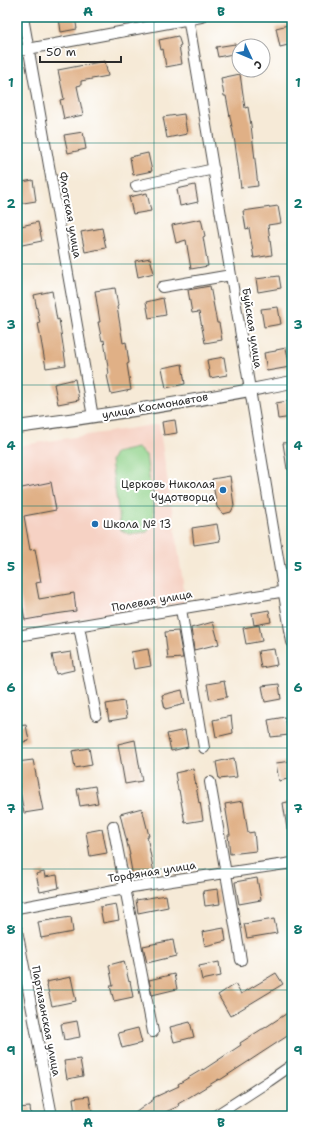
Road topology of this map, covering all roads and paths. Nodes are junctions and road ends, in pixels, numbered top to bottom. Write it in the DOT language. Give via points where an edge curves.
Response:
graph roads {
  1 [pos="23,17"];
  2 [pos="201,17"];
  3 [pos="189,18"];
  4 [pos="28,48"];
  5 [pos="17,51"];
  6 [pos="214,169"];
  7 [pos="136,186"];
  8 [pos="231,275"];
  9 [pos="162,287"];
  10 [pos="292,382"];
  11 [pos="250,390"];
  12 [pos="93,417"];
  13 [pos="17,428"];
  14 [pos="288,591"];
  15 [pos="181,609"];
  16 [pos="79,626"];
  17 [pos="17,636"];
  18 [pos="292,642"];
  19 [pos="96,716"];
  20 [pos="204,748"];
  21 [pos="210,782"];
  22 [pos="113,826"];
  23 [pos="292,863"];
  24 [pos="225,874"];
  25 [pos="125,888"];
  26 [pos="17,908"];
  27 [pos="17,930"];
  28 [pos="240,960"];
  29 [pos="153,1032"];
  30 [pos="292,1064"];
  31 [pos="52,1116"];
  32 [pos="215,1116"];
  1 -- 4 [label="street, Флотская улица"];
  2 -- 3 [label="street"];
  3 -- 4 [label="street"];
  3 -- 6 [label="street, Буйская улица"];
  4 -- 5 [label="street"];
  4 -- 12 [label="street, Флотская улица"];
  6 -- 7 [label="street"];
  6 -- 8 [label="street, Буйская улица"];
  8 -- 9 [label="street"];
  8 -- 11 [label="street, Буйская улица"];
  10 -- 11 [label="street, улица Космонавтов"];
  11 -- 12 [label="street, улица Космонавтов"];
  11 -- 14 [label="street, Буйская улица"];
  12 -- 13 [label="street, улица Космонавтов"];
  14 -- 15 [label="street, Полевая улица"];
  14 -- 18 [label="street, Буйская улица"];
  15 -- 16 [label="street, Полевая улица"];
  15 -- 20 [label="street"];
  16 -- 17 [label="street, Полевая улица"];
  16 -- 19 [label="street"];
  21 -- 24 [label="street"];
  22 -- 25 [label="street"];
  23 -- 24 [label="street, Торфяная улица"];
  24 -- 25 [label="street, Торфяная улица"];
  24 -- 28 [label="street"];
  25 -- 26 [label="street, Торфяная улица"];
  25 -- 29 [label="street"];
  27 -- 31 [label="street, Партизанская улица"];
  30 -- 32 [label="street"];
}
